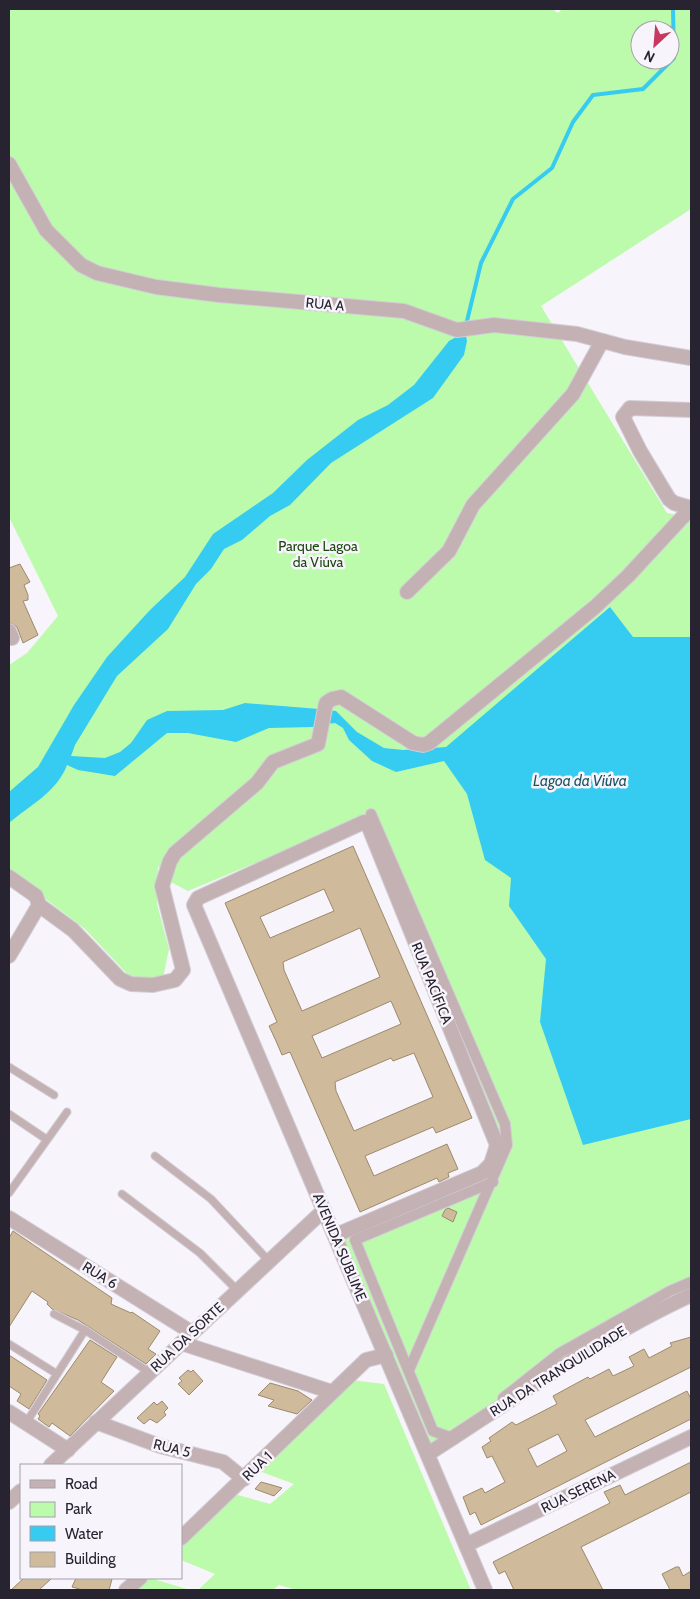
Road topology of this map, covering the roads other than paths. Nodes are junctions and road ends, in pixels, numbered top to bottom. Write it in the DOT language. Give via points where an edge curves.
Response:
graph roads {
  1 [pos="9,164"];
  2 [pos="602,341"];
  3 [pos="691,358"];
  4 [pos="691,410"];
  5 [pos="691,508"];
  6 [pos="407,592"];
  7 [pos="372,814"];
  8 [pos="9,877"];
  9 [pos="39,905"];
  10 [pos="194,905"];
  11 [pos="13,938"];
  12 [pos="9,956"];
  13 [pos="9,1066"];
  14 [pos="54,1095"];
  15 [pos="67,1112"];
  16 [pos="9,1114"];
  17 [pos="46,1139"];
  18 [pos="155,1156"];
  19 [pos="493,1182"];
  20 [pos="9,1193"];
  21 [pos="122,1194"];
  22 [pos="324,1210"];
  23 [pos="9,1218"];
  24 [pos="336,1235"];
  25 [pos="268,1260"];
  26 [pos="691,1282"];
  27 [pos="237,1290"];
  28 [pos="691,1295"];
  29 [pos="54,1314"];
  30 [pos="85,1330"];
  31 [pos="191,1332"];
  32 [pos="181,1343"];
  33 [pos="9,1344"];
  34 [pos="386,1355"];
  35 [pos="409,1370"];
  36 [pos="149,1372"];
  37 [pos="57,1374"];
  38 [pos="332,1392"];
  39 [pos="9,1412"];
  40 [pos="96,1422"];
  41 [pos="26,1423"];
  42 [pos="691,1437"];
  43 [pos="452,1438"];
  44 [pos="68,1450"];
  45 [pos="428,1454"];
  46 [pos="52,1464"];
  47 [pos="244,1479"];
  48 [pos="20,1492"];
  49 [pos="13,1503"];
  50 [pos="182,1537"];
  51 [pos="466,1545"];
  52 [pos="139,1579"];
  53 [pos="126,1590"];
  54 [pos="485,1590"];
  1 -- 2 [label="street, RUA A" via="46,230 81,265 97,273 156,287 219,295 404,310 463,330 494,325 577,334"];
  2 -- 3 [label="street, RUA A"];
  2 -- 6 [label="street" via="573,394 473,505 449,551"];
  4 -- 5 [label="street" via="630,408 624,416 640,452 669,499"];
  5 -- 9 [label="street" via="595,607 429,742 423,745 413,743 341,697 328,700 318,744 273,762 257,783 175,853 170,861 162,886 183,970 175,980 139,986 120,979 73,930"];
  7 -- 19 [label="street" via="505,1124 507,1145"];
  8 -- 9 [label="street" via="36,896"];
  9 -- 11 [label="street"];
  10 -- 22 [label="street, AVENIDA SUBLIME"];
  10 -- 24 [label="street, RUA PACÍFICA" via="198,898 361,822 368,825 497,1145 491,1164 482,1173"];
  11 -- 12 [label="street"];
  13 -- 14 [label="lane"];
  15 -- 17 [label="lane"];
  16 -- 17 [label="lane"];
  17 -- 20 [label="lane"];
  18 -- 25 [label="lane" via="211,1199"];
  19 -- 35 [label="street"];
  19 -- 35 [label="street" via="355,1240"];
  21 -- 27 [label="lane" via="200,1253"];
  22 -- 24 [label="street, AVENIDA SUBLIME"];
  22 -- 25 [label="street, RUA DA SORTE"];
  23 -- 31 [label="street, RUA 6"];
  24 -- 34 [label="street, AVENIDA SUBLIME"];
  25 -- 27 [label="street, RUA DA SORTE"];
  26 -- 43 [label="street" via="560,1353"];
  27 -- 31 [label="street, RUA DA SORTE"];
  28 -- 43 [label="street, RUA DA TRANQUILIDADE" via="646,1316"];
  29 -- 30 [label="lane"];
  30 -- 36 [label="lane"];
  30 -- 37 [label="lane"];
  31 -- 32 [label="street, RUA DA SORTE"];
  32 -- 36 [label="street, RUA DA SORTE"];
  32 -- 38 [label="street"];
  33 -- 37 [label="lane"];
  34 -- 38 [label="street, RUA 1" via="366,1360"];
  34 -- 45 [label="street, AVENIDA SUBLIME"];
  35 -- 43 [label="street" via="433,1431"];
  36 -- 40 [label="street, RUA DA SORTE"];
  37 -- 41 [label="lane"];
  38 -- 47 [label="street, RUA 1"];
  39 -- 41 [label="street"];
  40 -- 44 [label="street, RUA DA SORTE"];
  40 -- 47 [label="street, RUA 5" via="160,1446 223,1462"];
  41 -- 44 [label="street"];
  42 -- 51 [label="street, RUA SERENA"];
  43 -- 45 [label="street, RUA DA TRANQUILIDADE"];
  44 -- 46 [label="street, RUA DA SORTE"];
  45 -- 51 [label="street, AVENIDA SUBLIME"];
  47 -- 50 [label="street, RUA 1"];
  48 -- 49 [label="street"];
  51 -- 54 [label="street, AVENIDA SUBLIME"];
  52 -- 53 [label="street"];
}
